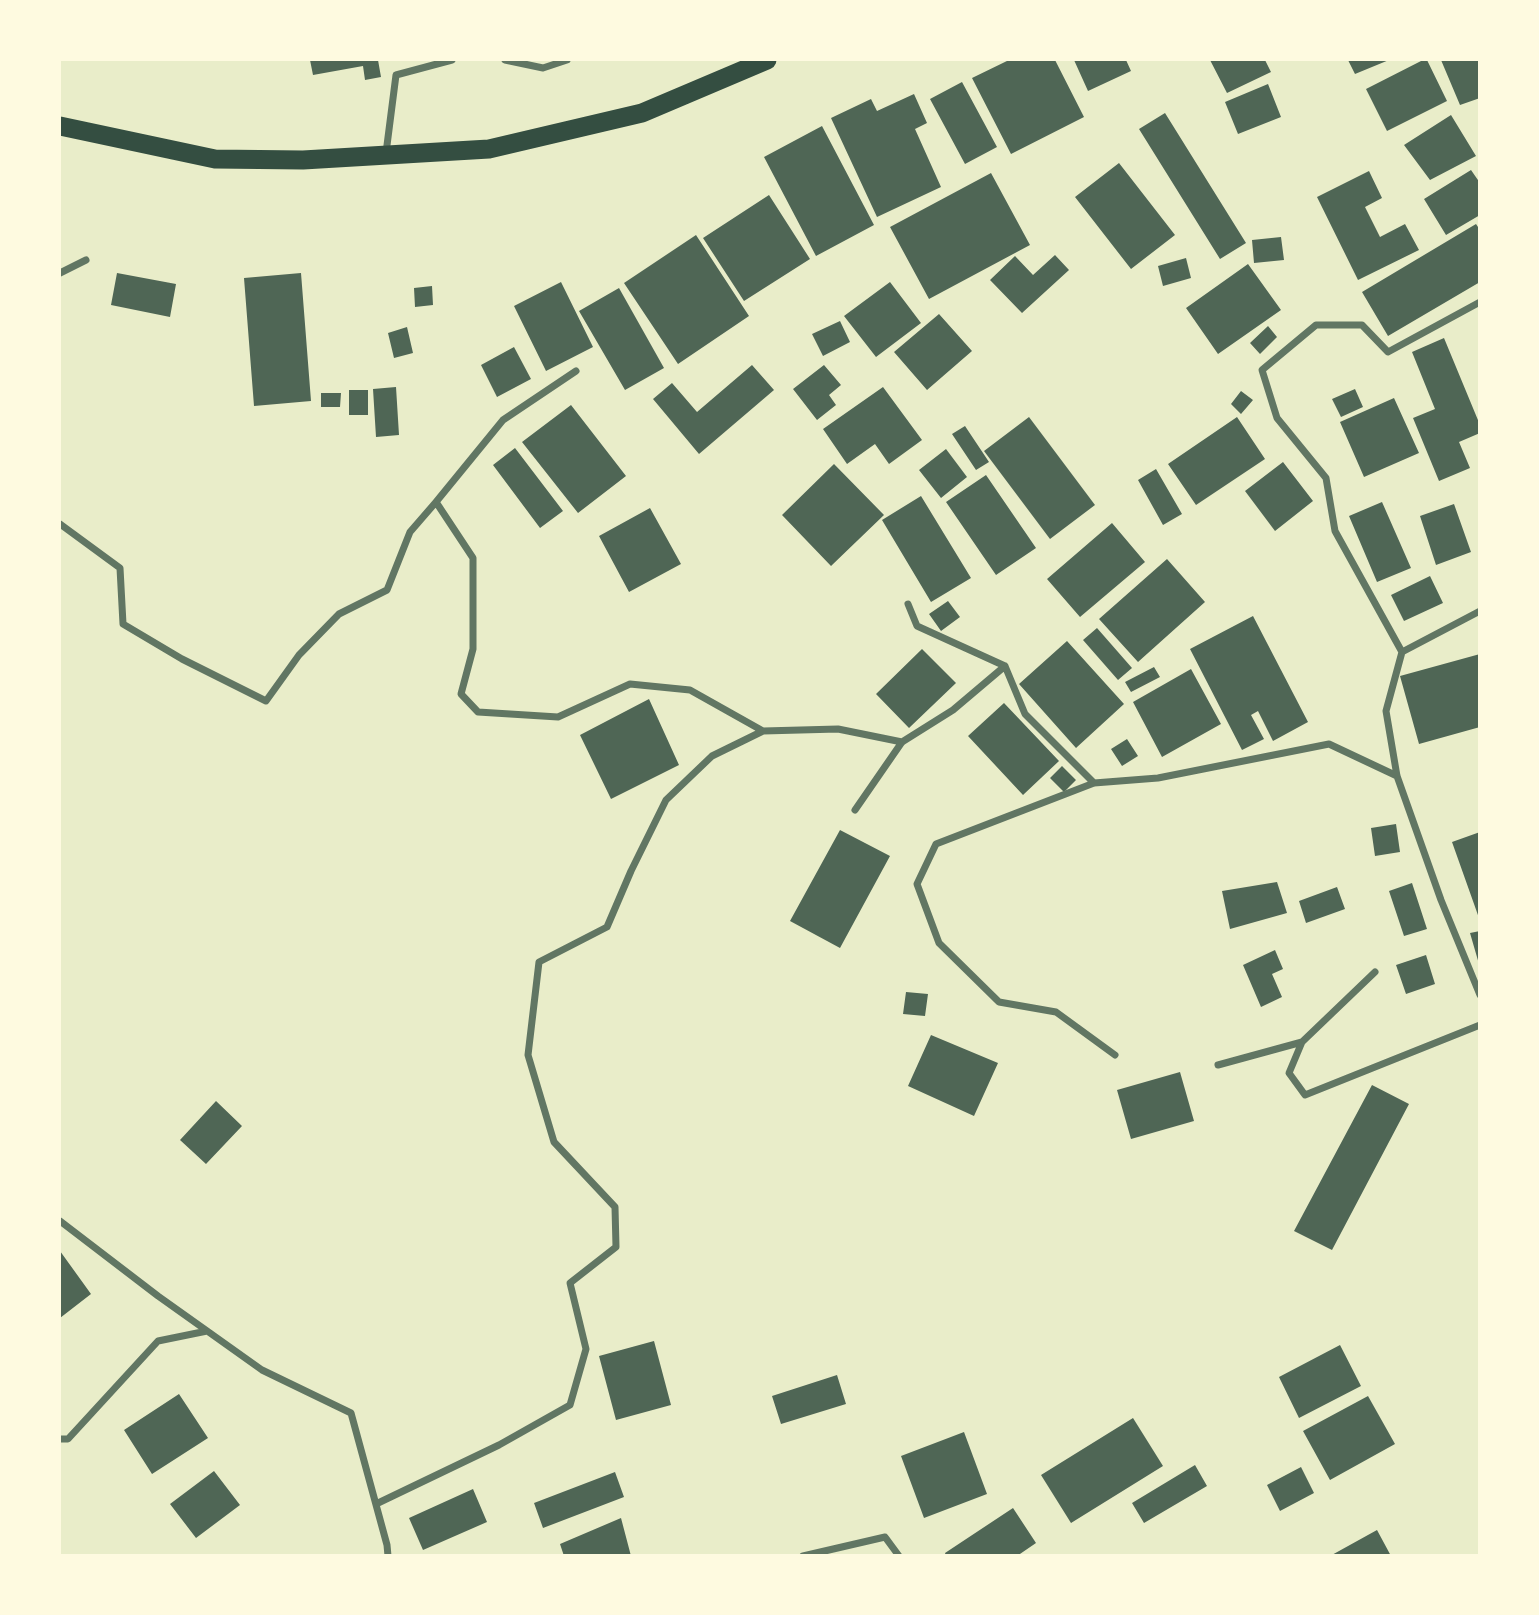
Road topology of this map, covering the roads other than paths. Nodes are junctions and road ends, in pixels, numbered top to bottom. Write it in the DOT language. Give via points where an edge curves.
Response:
graph roads {
  1 [pos="452,60"];
  2 [pos="505,60"];
  3 [pos="567,60"];
  4 [pos="767,60"];
  5 [pos="60,126"];
  6 [pos="386,153"];
  7 [pos="86,260"];
  8 [pos="60,273"];
  9 [pos="1479,302"];
  10 [pos="576,371"];
  11 [pos="436,502"];
  12 [pos="60,524"];
  13 [pos="908,604"];
  14 [pos="1479,611"];
  15 [pos="1402,652"];
  16 [pos="1005,666"];
  17 [pos="763,731"];
  18 [pos="902,742"];
  19 [pos="1397,776"];
  20 [pos="1094,783"];
  21 [pos="855,810"];
  22 [pos="1375,972"];
  23 [pos="1479,995"];
  24 [pos="1479,1025"];
  25 [pos="1302,1042"];
  26 [pos="1115,1055"];
  27 [pos="1218,1065"];
  28 [pos="60,1221"];
  29 [pos="207,1331"];
  30 [pos="60,1439"];
  31 [pos="376,1504"];
  32 [pos="388,1556"];
  33 [pos="803,1556"];
  34 [pos="899,1556"];
  1 -- 6 [label="street" via="396,75"];
  2 -- 3 [label="street" via="543,68"];
  4 -- 6 [label="highway" via="642,113 489,149"];
  5 -- 6 [label="highway" via="215,159 303,160"];
  7 -- 8 [label="street"];
  9 -- 15 [label="street" via="1388,352 1362,325 1316,325 1262,370 1278,418 1326,478 1335,531"];
  10 -- 11 [label="street" via="503,420"];
  11 -- 12 [label="street" via="410,532 387,590 339,614 299,655 266,701 122,624 120,568"];
  11 -- 17 [label="street" via="473,558 473,649 461,694 478,712 558,717 630,684 690,690"];
  13 -- 16 [label="street" via="917,626"];
  14 -- 15 [label="street"];
  15 -- 19 [label="street" via="1386,711"];
  16 -- 18 [label="street" via="953,710"];
  16 -- 20 [label="street" via="1025,714"];
  17 -- 18 [label="street" via="838,729"];
  17 -- 31 [label="street" via="712,756 666,800 607,928 539,962 528,1055 554,1142 615,1208 617,1247 570,1283 586,1349 570,1405"];
  18 -- 21 [label="street"];
  19 -- 20 [label="street" via="1329,744 1157,778"];
  19 -- 23 [label="street"];
  20 -- 26 [label="street" via="936,844 917,884 939,943 999,1002 1056,1012"];
  22 -- 25 [label="street"];
  24 -- 25 [label="street" via="1306,1095 1289,1073"];
  25 -- 27 [label="street"];
  28 -- 29 [label="street"];
  29 -- 30 [label="street" via="158,1341 68,1439"];
  29 -- 31 [label="street" via="262,1370 351,1413"];
  31 -- 32 [label="street"];
  33 -- 34 [label="street" via="885,1537"];
}
